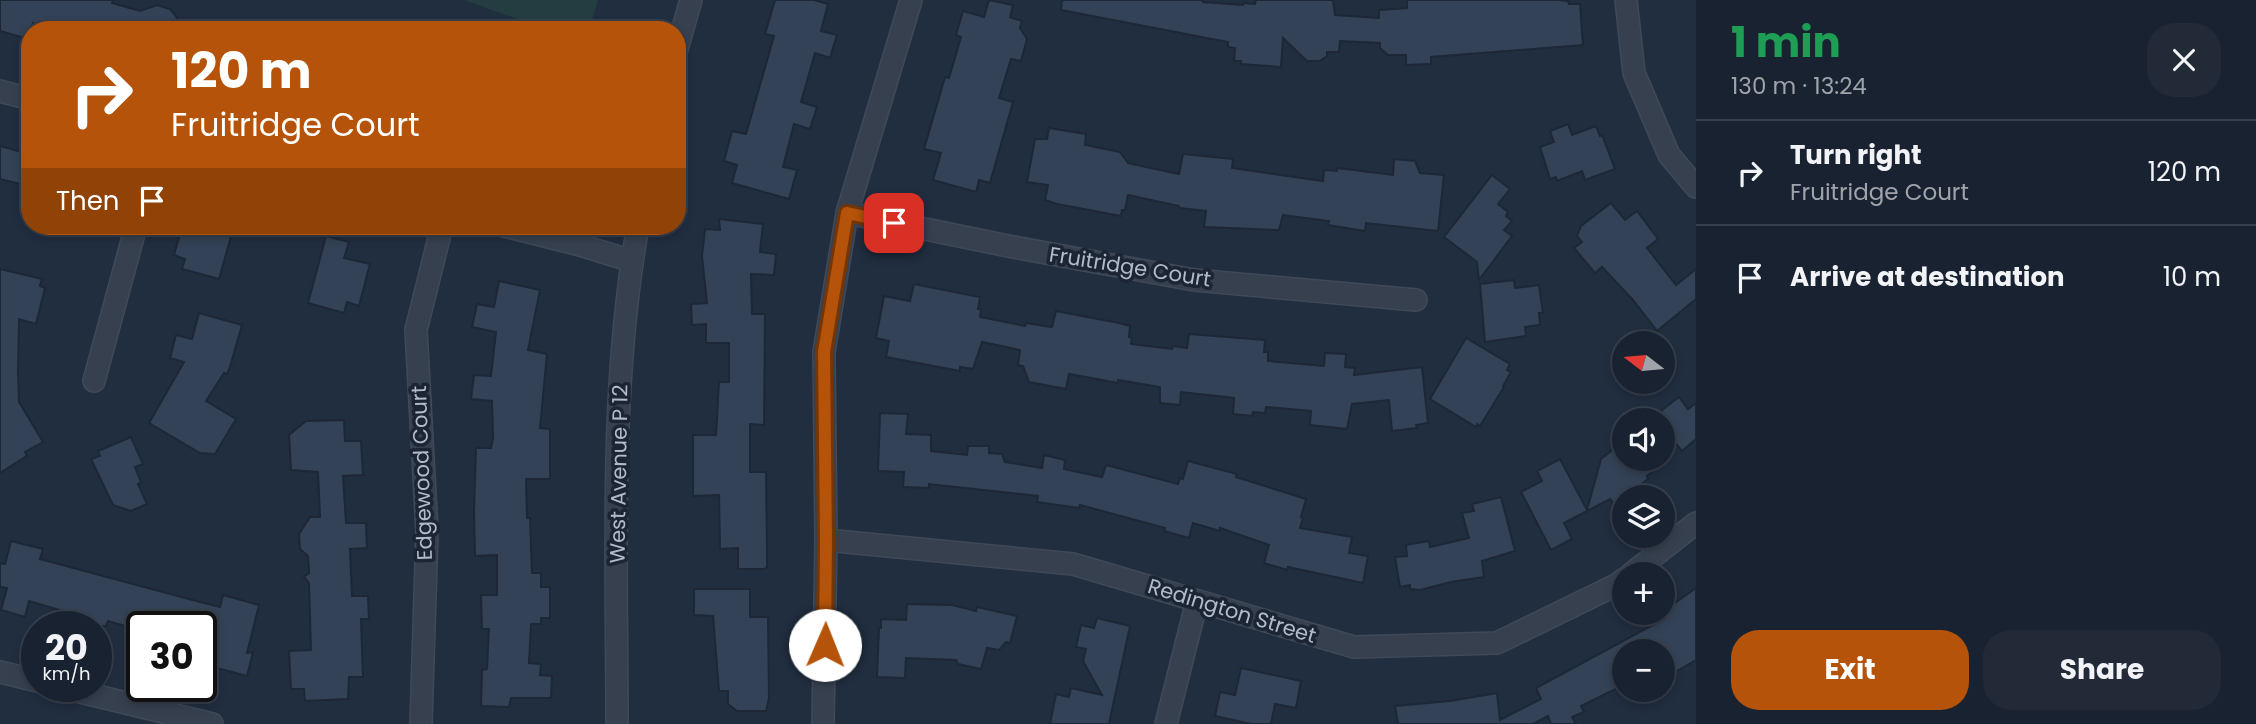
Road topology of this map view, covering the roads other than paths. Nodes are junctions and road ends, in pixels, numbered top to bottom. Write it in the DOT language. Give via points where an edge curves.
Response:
graph roads {
  1 [pos="691,0"];
  2 [pos="911,0"];
  3 [pos="1626,0"];
  4 [pos="685,21"];
  5 [pos="0,91"];
  6 [pos="21,97"];
  7 [pos="1696,187"];
  8 [pos="847,213"];
  9 [pos="134,235"];
  10 [pos="440,235"];
  11 [pos="540,235"];
  12 [pos="636,235"];
  13 [pos="632,261"];
  14 [pos="1416,300"];
  15 [pos="94,381"];
  16 [pos="1696,523"];
  17 [pos="826,540"];
  18 [pos="1646,562"];
  19 [pos="1612,587"];
  20 [pos="1198,601"];
  21 [pos="0,673"];
  22 [pos="21,678"];
  23 [pos="112,700"];
  24 [pos="212,724"];
  25 [pos="421,724"];
  26 [pos="617,724"];
  27 [pos="823,724"];
  28 [pos="1166,724"];
  1 -- 4 [label="street"];
  2 -- 8 [label="street"];
  3 -- 7 [label="street" via="1634,73 1669,155"];
  5 -- 6 [label="street"];
  8 -- 14 [label="street, Fruitridge Court" via="1194,280"];
  8 -- 17 [label="street" via="824,352"];
  9 -- 15 [label="street"];
  10 -- 25 [label="street, Edgewood Court" via="416,330 427,531"];
  11 -- 13 [label="street"];
  12 -- 13 [label="street, West Avenue P 12"];
  13 -- 26 [label="street, West Avenue P 12" via="619,401"];
  16 -- 18 [label="street"];
  17 -- 20 [label="street, Redington Street" via="1073,564"];
  17 -- 27 [label="street"];
  19 -- 20 [label="street, Redington Street" via="1497,643 1354,647"];
  20 -- 28 [label="street"];
  21 -- 22 [label="street"];
  23 -- 24 [label="street"];
}
